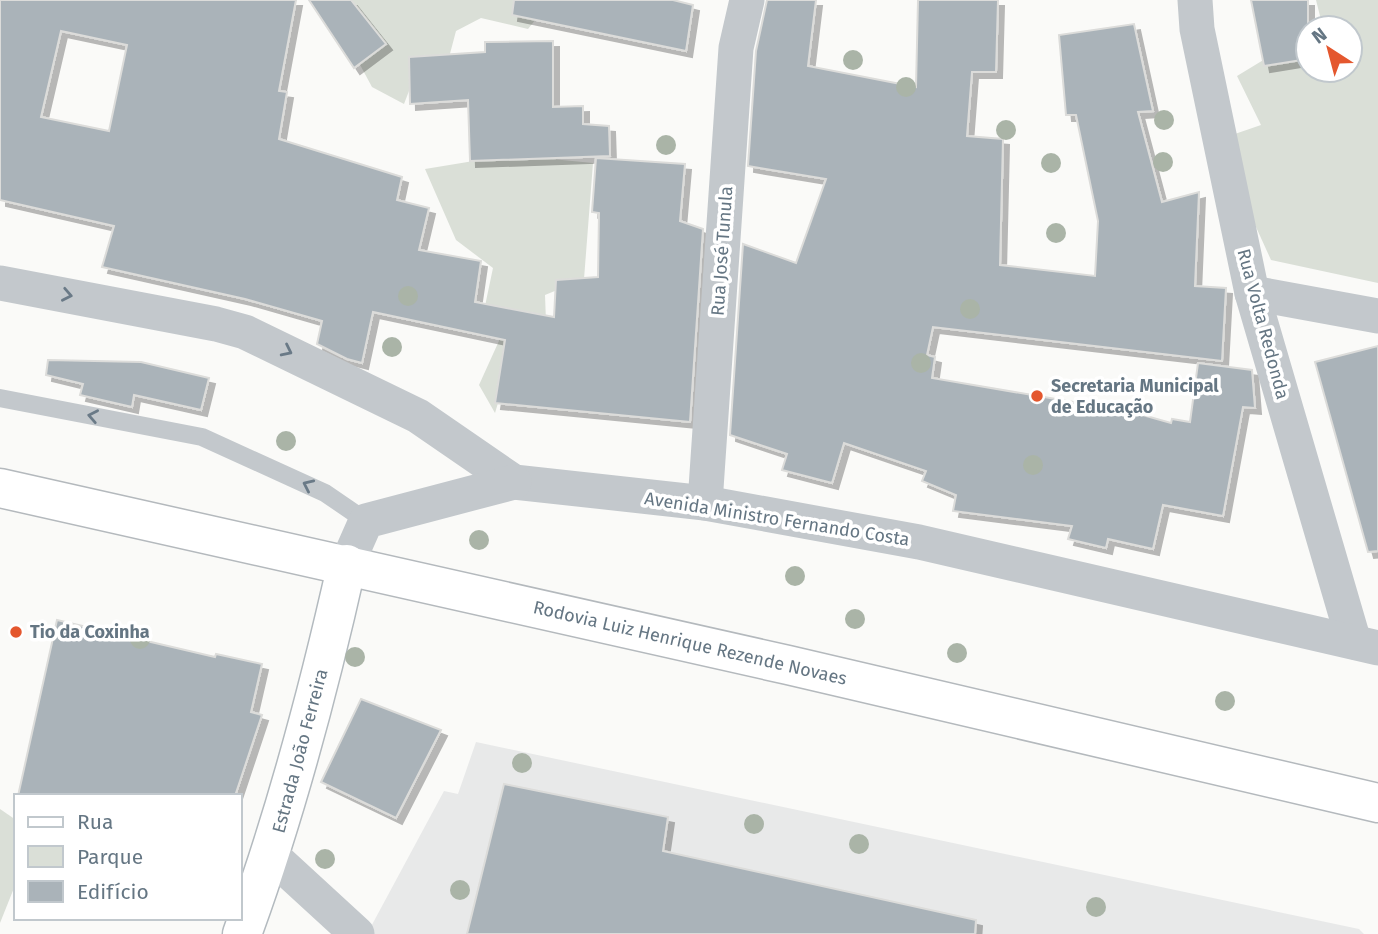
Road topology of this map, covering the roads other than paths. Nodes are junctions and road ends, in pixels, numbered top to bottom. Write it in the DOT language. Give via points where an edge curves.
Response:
graph roads {
  1 [pos="747,0"];
  2 [pos="1195,0"];
  3 [pos="0,283"];
  4 [pos="1252,293"];
  5 [pos="1378,316"];
  6 [pos="0,398"];
  7 [pos="514,482"];
  8 [pos="0,488"];
  9 [pos="705,503"];
  10 [pos="366,521"];
  11 [pos="347,564"];
  12 [pos="1366,645"];
  13 [pos="1378,803"];
  14 [pos="271,855"];
  15 [pos="242,934"];
  16 [pos="357,934"];
  1 -- 9 [label="street, Rua José Tunula" via="736,48"];
  2 -- 4 [label="street, Rua Volta Redonda" via="1196,29"];
  3 -- 7 [label="street, Avenida Ministro Fernando Costa, one-way" via="245,332 418,416"];
  4 -- 5 [label="street"];
  4 -- 12 [label="street, Rua Volta Redonda"];
  10 -- 6 [label="lane, one-way" via="325,493 202,437"];
  7 -- 9 [label="street, Avenida Ministro Fernando Costa"];
  7 -- 10 [label="street"];
  8 -- 11 [label="main road, Rodovia Luiz Henrique Rezende Novaes"];
  9 -- 12 [label="street, Avenida Ministro Fernando Costa" via="981,556"];
  10 -- 11 [label="street"];
  11 -- 13 [label="main road, Rodovia Luiz Henrique Rezende Novaes"];
  11 -- 14 [label="main road, Estrada João Ferreira"];
  14 -- 15 [label="main road, Estrada João Ferreira"];
  14 -- 16 [label="street"];
}
